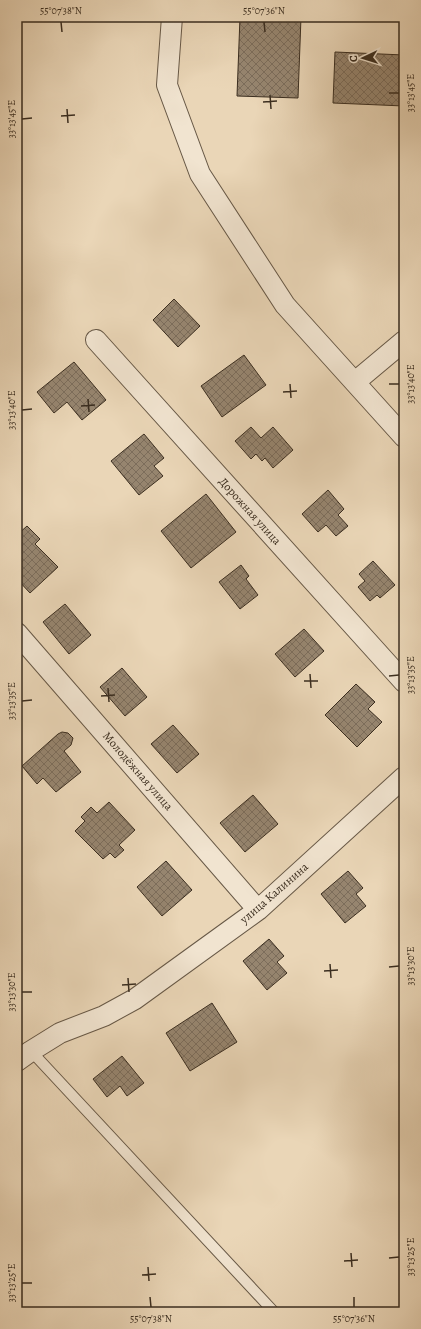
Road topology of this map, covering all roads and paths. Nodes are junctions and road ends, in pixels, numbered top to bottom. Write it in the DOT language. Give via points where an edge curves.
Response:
graph roads {
  1 [pos="172,17"];
  2 [pos="96,340"];
  3 [pos="404,341"];
  4 [pos="355,382"];
  5 [pos="404,437"];
  6 [pos="17,633"];
  7 [pos="404,682"];
  8 [pos="404,777"];
  9 [pos="258,910"];
  10 [pos="24,1056"];
  11 [pos="274,1312"];
  1 -- 4 [label="street" via="167,85 200,174 285,305"];
  2 -- 7 [label="street, Дорожная улица"];
  3 -- 4 [label="street"];
  4 -- 5 [label="street"];
  6 -- 9 [label="street, Молодёжная улица"];
  8 -- 9 [label="street, улица Калинина"];
  9 -- 10 [label="street, улица Калинина" via="135,999 104,1016 60,1033"];
  10 -- 11 [label="lane"];
}
